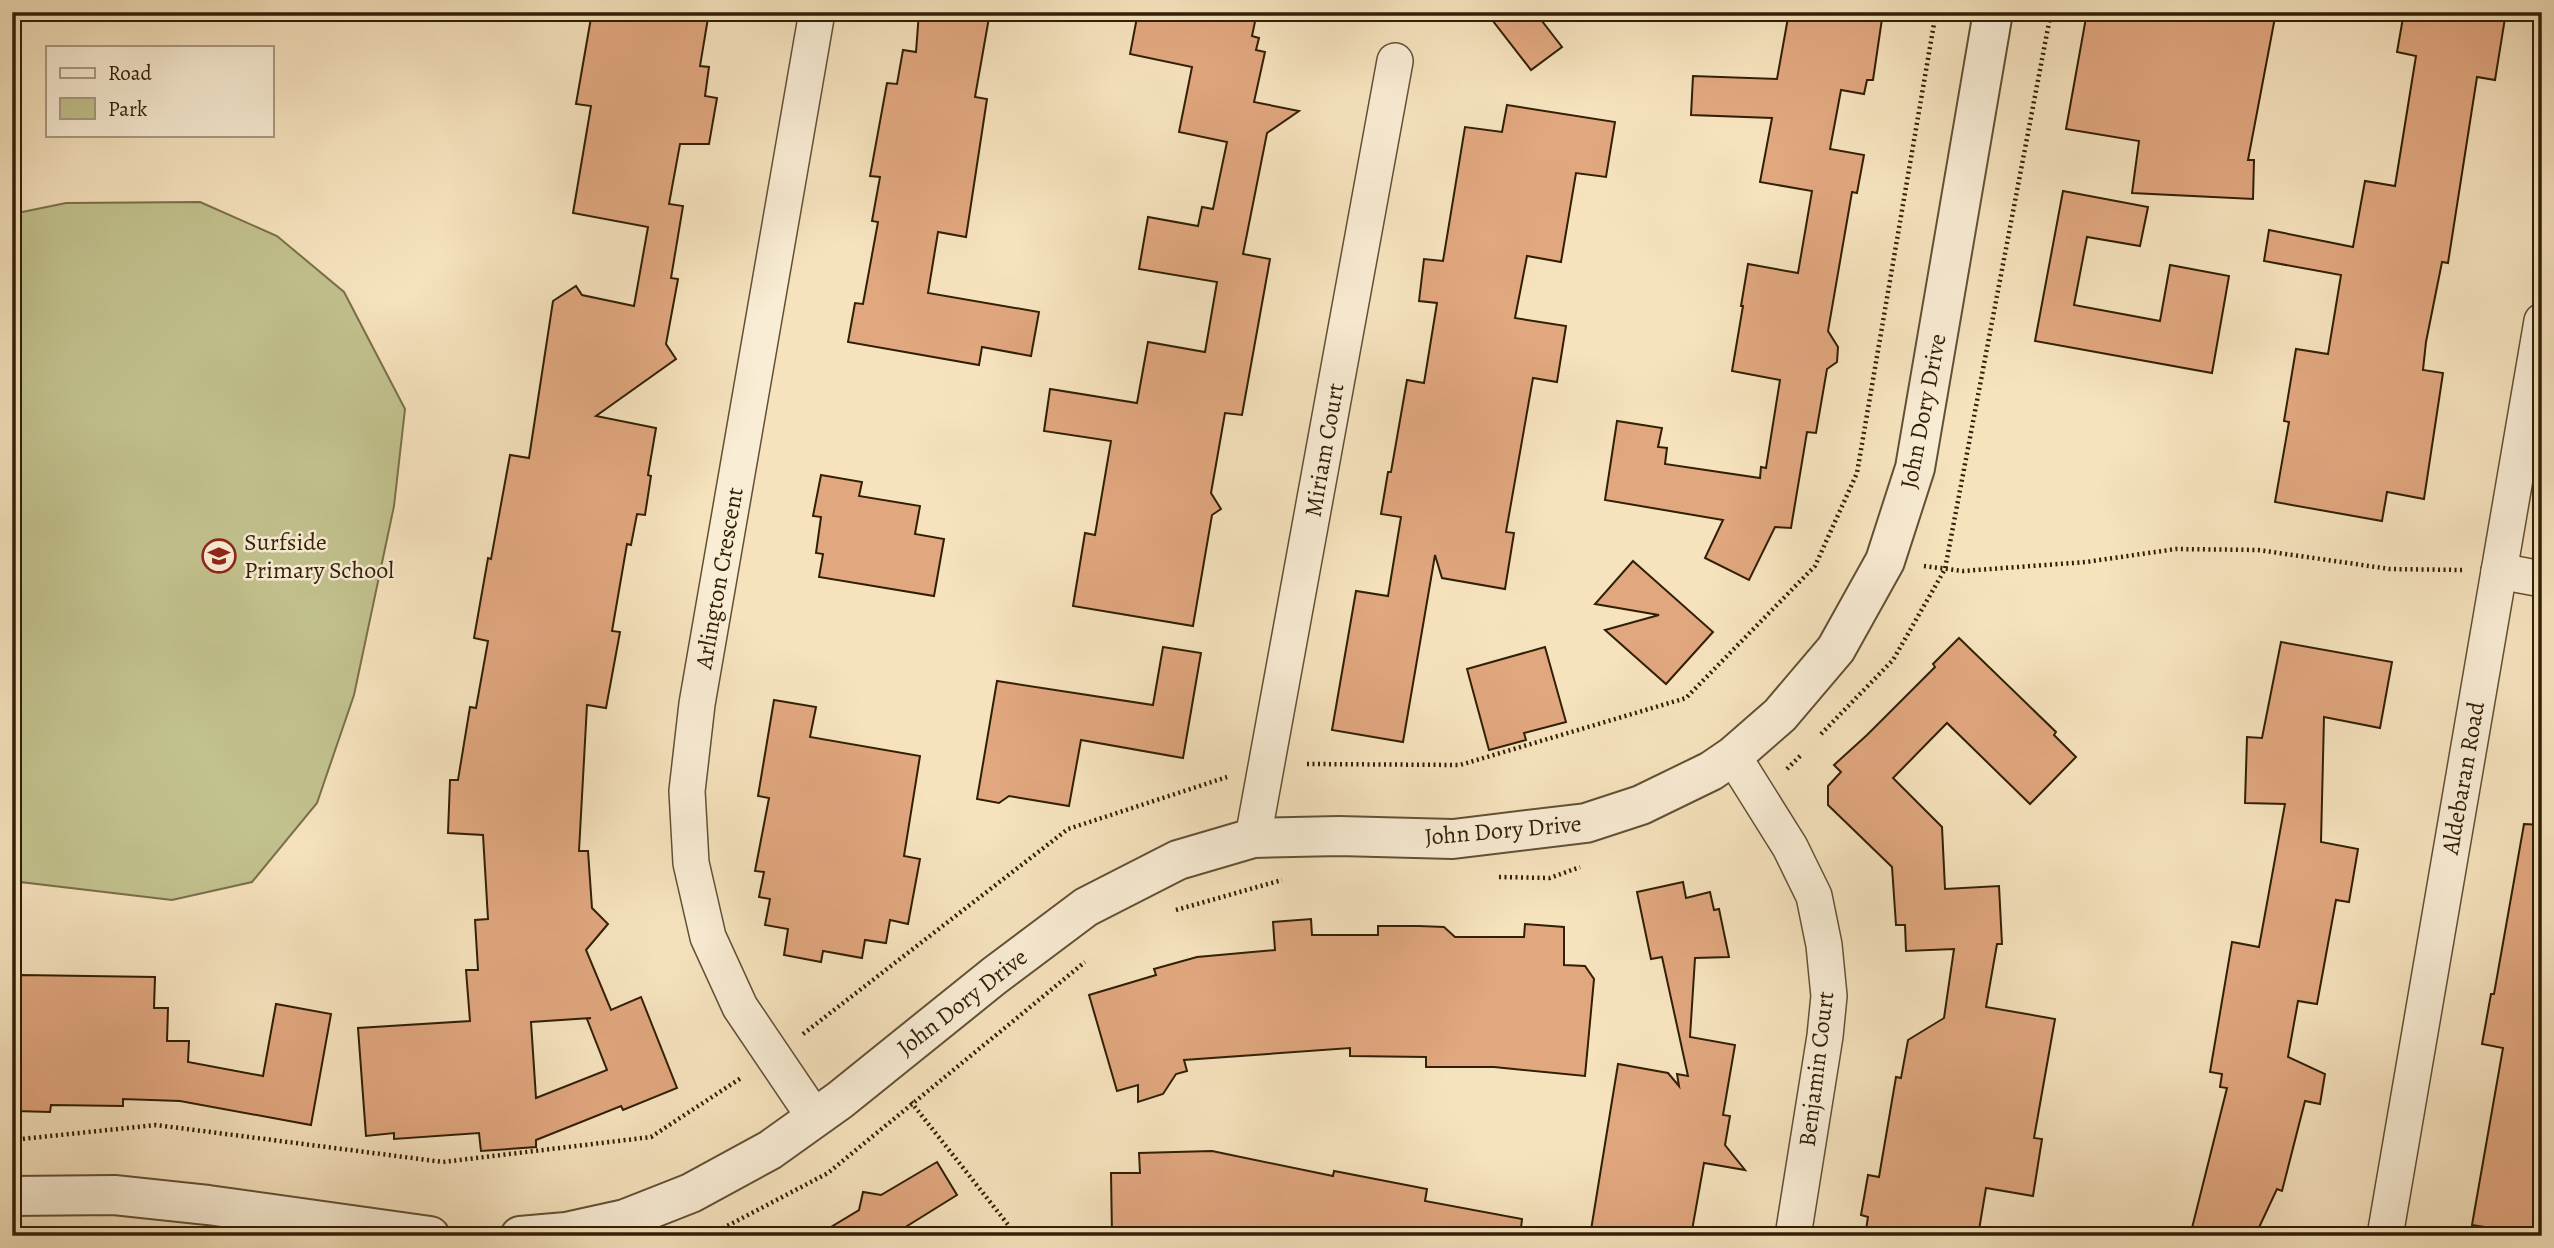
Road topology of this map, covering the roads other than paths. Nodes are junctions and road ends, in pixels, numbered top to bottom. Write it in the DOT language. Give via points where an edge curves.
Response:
graph roads {
  1 [pos="817,12"];
  2 [pos="1993,12"];
  3 [pos="1395,61"];
  4 [pos="2542,321"];
  5 [pos="2499,571"];
  6 [pos="2542,579"];
  7 [pos="1733,756"];
  8 [pos="1253,838"];
  9 [pos="815,1118"];
  10 [pos="12,1196"];
  11 [pos="430,1236"];
  12 [pos="520,1236"];
  13 [pos="1793,1236"];
  14 [pos="2385,1236"];
  1 -- 9 [label="street, Arlington Crescent" via="697,704 687,791 691,863 708,937 740,1007"];
  2 -- 7 [label="street, John Dory Drive" via="1915,468 1885,561 1836,649 1780,715"];
  3 -- 8 [label="street, Miriam Court"];
  4 -- 5 [label="street, Aldebaran Road"];
  5 -- 6 [label="street"];
  5 -- 14 [label="street, Aldebaran Road"];
  7 -- 8 [label="street, John Dory Drive" via="1641,805 1586,823 1453,839"];
  7 -- 13 [label="street, Benjamin Court" via="1790,847 1814,896 1824,945 1829,996 1825,1036"];
  8 -- 9 [label="street, John Dory Drive" via="1178,860 1086,907"];
  9 -- 12 [label="street, John Dory Drive" via="770,1150 691,1193 625,1219"];
  10 -- 11 [label="street" via="114,1195"];
}
